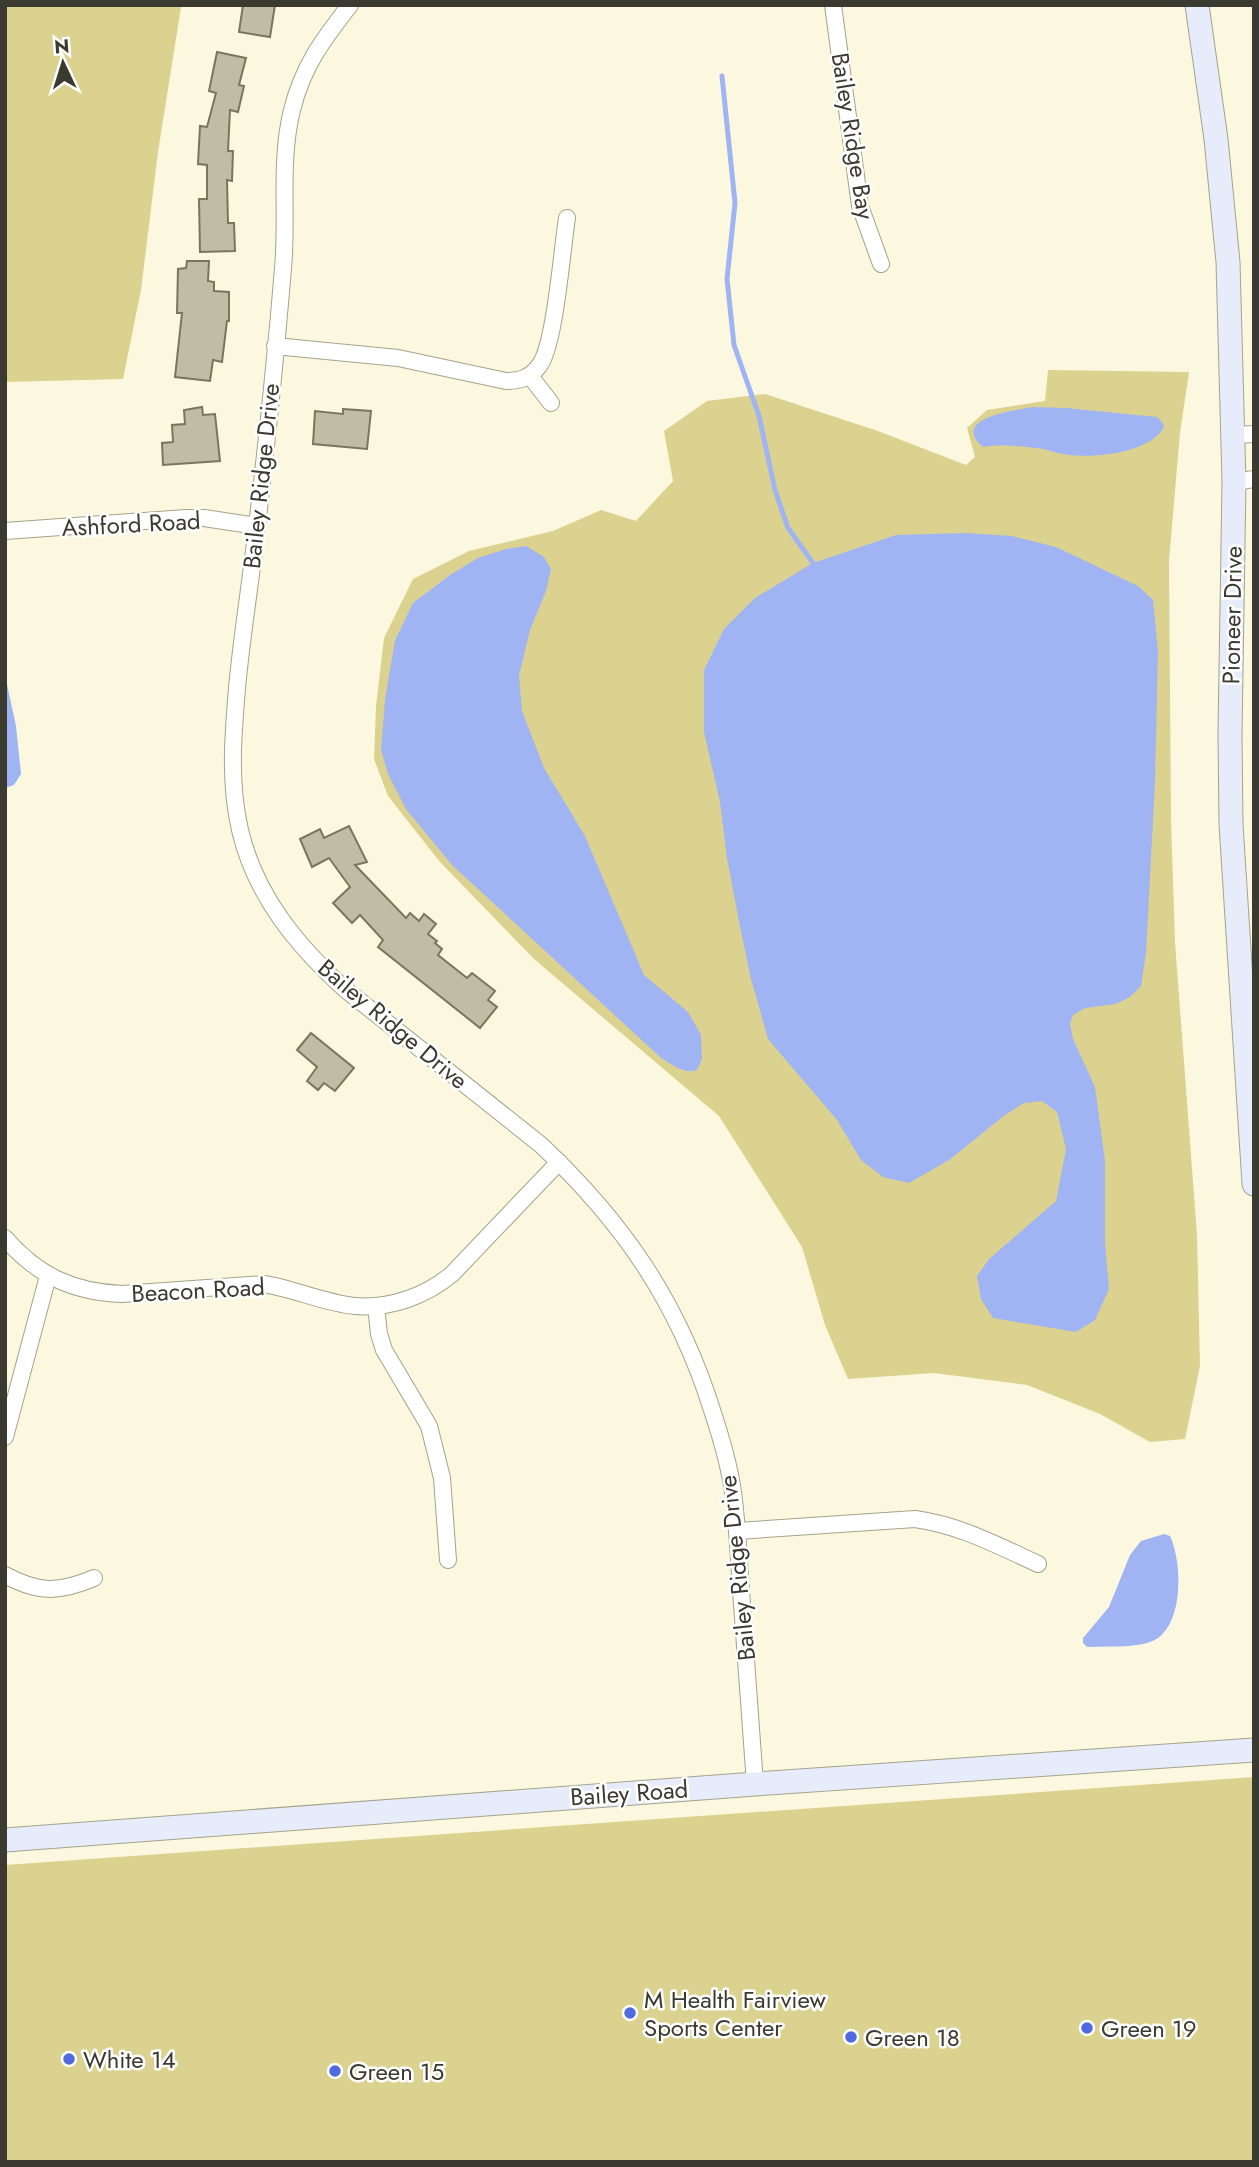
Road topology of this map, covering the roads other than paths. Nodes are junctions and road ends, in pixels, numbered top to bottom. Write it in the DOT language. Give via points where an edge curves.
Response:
graph roads {
  1 [pos="350,5"];
  2 [pos="833,5"];
  3 [pos="1197,5"];
  4 [pos="567,218"];
  5 [pos="881,264"];
  6 [pos="275,346"];
  7 [pos="530,376"];
  8 [pos="551,403"];
  9 [pos="1244,434"];
  10 [pos="1244,480"];
  11 [pos="257,526"];
  12 [pos="5,531"];
  13 [pos="1252,1142"];
  14 [pos="559,1162"];
  15 [pos="1254,1184"];
  16 [pos="5,1238"];
  17 [pos="47,1276"];
  18 [pos="376,1306"];
  19 [pos="5,1437"];
  20 [pos="737,1531"];
  21 [pos="448,1560"];
  22 [pos="1038,1564"];
  23 [pos="5,1575"];
  24 [pos="93,1578"];
  25 [pos="1254,1750"];
  26 [pos="755,1784"];
  27 [pos="5,1840"];
  1 -- 6 [label="street, Bailey Ridge Drive" via="313,54 285,139 284,265"];
  2 -- 5 [label="street, Bailey Ridge Bay" via="860,206"];
  3 -- 9 [label="main road, Pioneer Drive" via="1216,139"];
  4 -- 7 [label="street" via="546,355"];
  6 -- 7 [label="street" via="398,358 506,381"];
  6 -- 11 [label="street, Bailey Ridge Drive"];
  7 -- 8 [label="street"];
  9 -- 10 [label="main road, Pioneer Drive"];
  10 -- 13 [label="main road, Pioneer Drive" via="1230,734 1231,824"];
  11 -- 12 [label="street, Ashford Road" via="186,518"];
  11 -- 14 [label="street, Bailey Ridge Drive" via="232,748 233,788 250,863 266,896 318,965"];
  13 -- 15 [label="main road, Pioneer Drive"];
  14 -- 18 [label="street, Beacon Road" via="440,1284"];
  14 -- 20 [label="street, Bailey Ridge Drive" via="624,1235 676,1318 721,1439"];
  16 -- 17 [label="street, Beacon Road"];
  17 -- 18 [label="street, Beacon Road" via="112,1293 264,1284 354,1306"];
  17 -- 19 [label="street"];
  18 -- 21 [label="street" via="384,1350 429,1426 442,1478"];
  20 -- 22 [label="street" via="915,1519 966,1531"];
  20 -- 26 [label="street, Bailey Ridge Drive"];
  23 -- 24 [label="street" via="40,1590 75,1586"];
  25 -- 26 [label="main road, Bailey Road"];
  26 -- 27 [label="main road, Bailey Road"];
}
